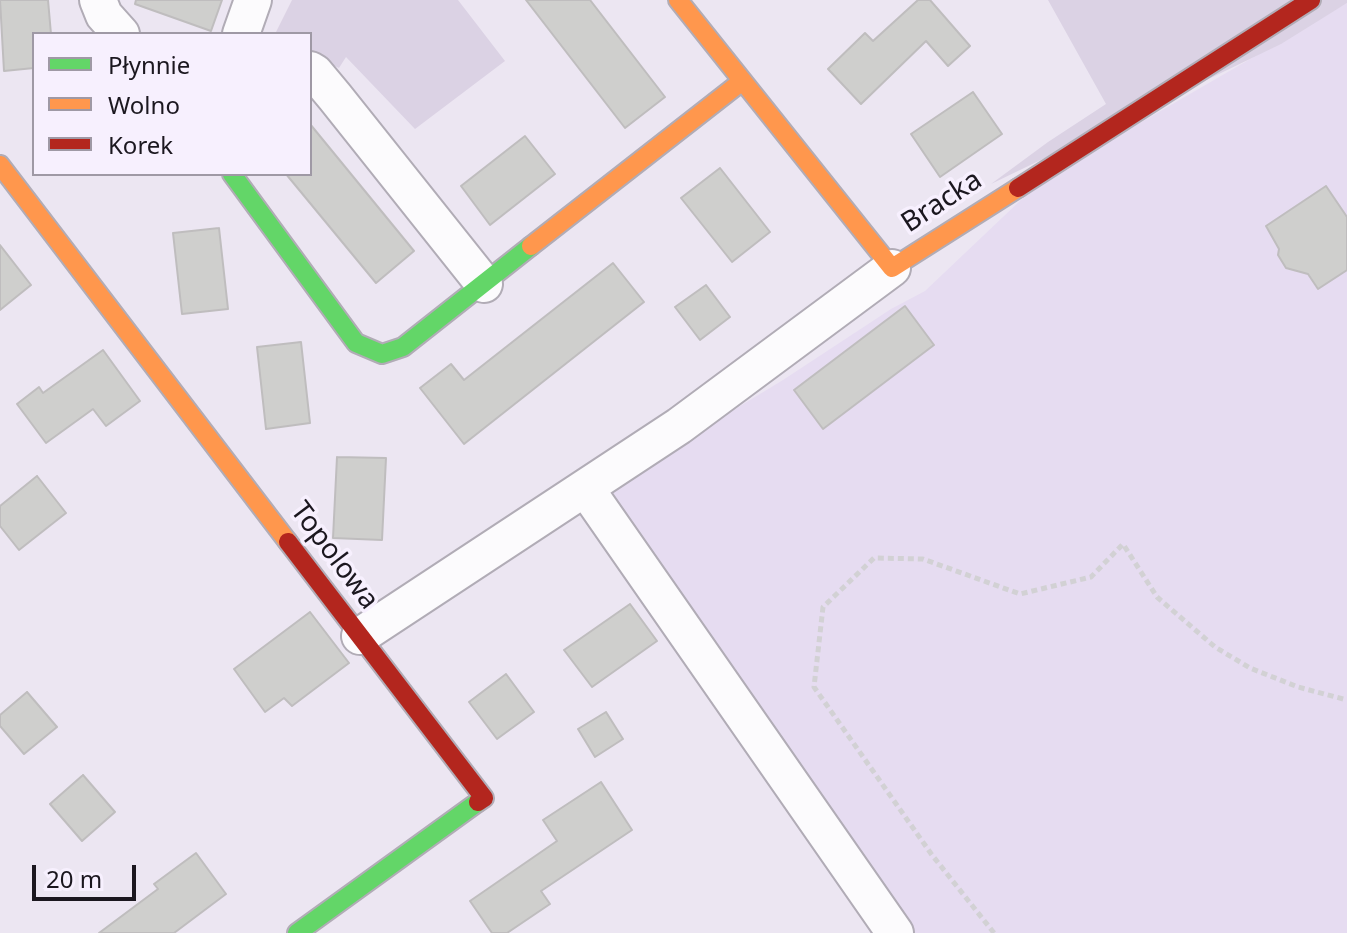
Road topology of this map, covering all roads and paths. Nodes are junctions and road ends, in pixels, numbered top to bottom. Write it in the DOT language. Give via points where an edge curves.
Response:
graph roads {
  1 [pos="98,0"];
  2 [pos="253,0"];
  3 [pos="678,0"];
  4 [pos="1311,0"];
  5 [pos="119,32"];
  6 [pos="242,32"];
  7 [pos="312,71"];
  8 [pos="741,82"];
  9 [pos="0,165"];
  10 [pos="233,176"];
  11 [pos="892,268"];
  12 [pos="484,284"];
  13 [pos="586,489"];
  14 [pos="360,636"];
  15 [pos="1347,700"];
  16 [pos="297,933"];
  17 [pos="895,933"];
  18 [pos="994,933"];
  1 -- 5 [label="street"];
  2 -- 6 [label="street"];
  3 -- 8 [label="street, Bracka"];
  4 -- 11 [label="street, Bracka"];
  7 -- 12 [label="street"];
  8 -- 11 [label="street, Bracka"];
  8 -- 12 [label="street"];
  9 -- 14 [label="street, Topolowa"];
  10 -- 12 [label="street" via="356,343 382,354 403,347"];
  11 -- 13 [label="street"];
  13 -- 14 [label="street"];
  13 -- 17 [label="street"];
  14 -- 16 [label="street, Topolowa" via="484,798"];
  15 -- 18 [label="path" via="1250,668 1215,647 1157,597 1123,544 1091,577 1020,594 923,559 874,558 823,607 814,687"];
}
